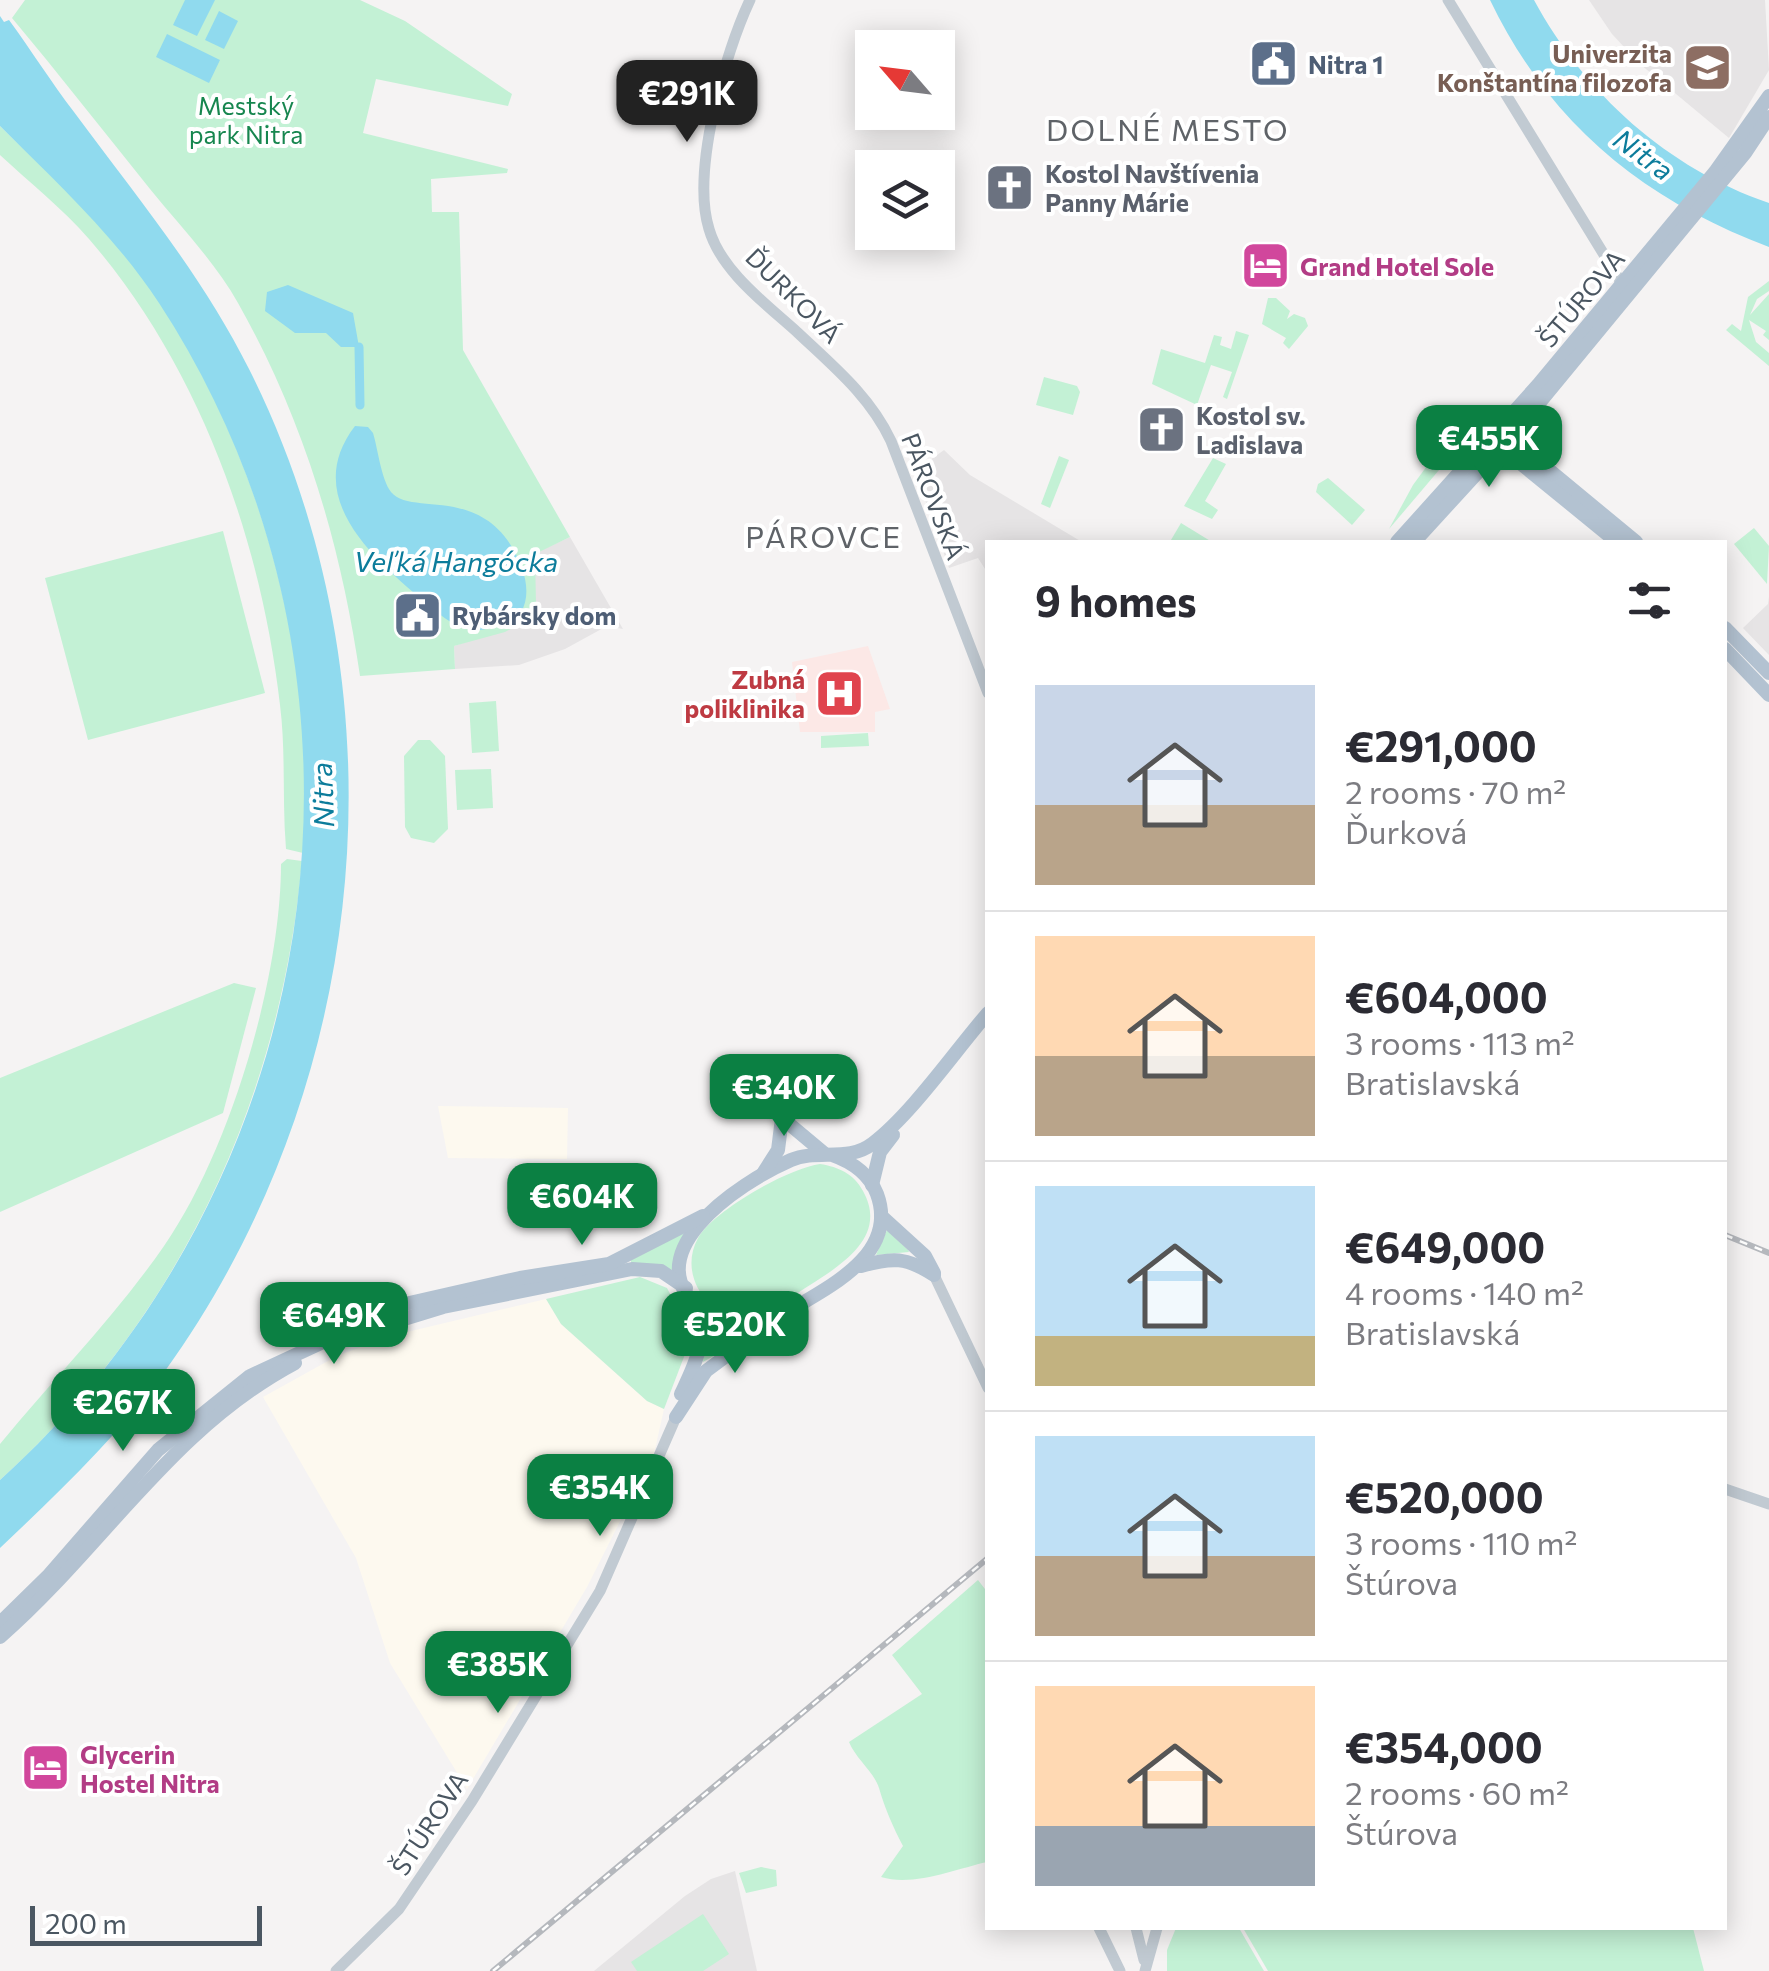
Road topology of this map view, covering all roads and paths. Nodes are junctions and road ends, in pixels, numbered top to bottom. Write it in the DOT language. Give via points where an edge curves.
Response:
graph roads {
  1 [pos="750,0"];
  2 [pos="1448,0"];
  3 [pos="1769,96"];
  4 [pos="1769,117"];
  5 [pos="1740,151"];
  6 [pos="1628,286"];
  7 [pos="884,427"];
  8 [pos="1498,437"];
  9 [pos="1617,537"];
  10 [pos="1399,540"];
  11 [pos="1416,540"];
  12 [pos="1727,630"];
  13 [pos="1727,652"];
  14 [pos="1769,674"];
  15 [pos="985,685"];
  16 [pos="1769,695"];
  17 [pos="985,1016"];
  18 [pos="985,1029"];
  19 [pos="828,1155"];
  20 [pos="878,1162"];
  21 [pos="759,1179"];
  22 [pos="872,1184"];
  23 [pos="703,1216"];
  24 [pos="881,1216"];
  25 [pos="896,1232"];
  26 [pos="855,1268"];
  27 [pos="934,1275"];
  28 [pos="484,1285"];
  29 [pos="689,1295"];
  30 [pos="415,1314"];
  31 [pos="774,1320"];
  32 [pos="985,1382"];
  33 [pos="676,1417"];
  34 [pos="194,1425"];
  35 [pos="122,1488"];
  36 [pos="1727,1490"];
  37 [pos="1769,1504"];
  38 [pos="122,1507"];
  39 [pos="103,1510"];
  40 [pos="52,1579"];
  41 [pos="0,1623"];
  42 [pos="0,1637"];
  43 [pos="1100,1930"];
  44 [pos="1136,1930"];
  45 [pos="1156,1930"];
  46 [pos="1145,1968"];
  47 [pos="336,1971"];
  48 [pos="1120,1971"];
  1 -- 7 [label="street, ĎURKOVÁ" via="729,48 706,157 709,230 746,284 872,405"];
  2 -- 6 [label="street"];
  3 -- 5 [label="main road"];
  4 -- 5 [label="main road"];
  5 -- 6 [label="main road, ŠTÚROVA"];
  6 -- 8 [label="main road, ŠTÚROVA"];
  7 -- 15 [label="street, PÁROVSKÁ"];
  8 -- 9 [label="main road"];
  8 -- 10 [label="main road, ŠTÚROVA"];
  8 -- 11 [label="main road, ŠTÚROVA"];
  12 -- 14 [label="main road"];
  13 -- 16 [label="main road"];
  17 -- 19 [label="main road" via="875,1142"];
  18 -- 20 [label="main road" via="886,1143"];
  19 -- 21 [label="main road" via="793,1159"];
  19 -- 21 [label="main road" via="782,1118 776,1154"];
  19 -- 22 [label="main road" via="852,1164"];
  20 -- 22 [label="main road"];
  20 -- 25 [label="main road"];
  21 -- 23 [label="main road"];
  22 -- 24 [label="main road"];
  23 -- 28 [label="main road" via="609,1264"];
  23 -- 29 [label="main road" via="683,1250"];
  24 -- 25 [label="main road"];
  24 -- 26 [label="main road" via="874,1245"];
  25 -- 27 [label="main road" via="924,1256"];
  26 -- 27 [label="main road" via="906,1259"];
  26 -- 31 [label="main road"];
  27 -- 32 [label="street"];
  28 -- 30 [label="main road" via="424,1304"];
  28 -- 34 [label="main road" via="405,1304 329,1336 250,1376"];
  29 -- 30 [label="main road" via="660,1271 632,1269"];
  29 -- 31 [label="main road" via="712,1318 733,1326"];
  29 -- 33 [label="main road" via="703,1336"];
  30 -- 34 [label="main road" via="292,1364"];
  31 -- 33 [label="main road" via="706,1370"];
  33 -- 47 [label="street, ŠTÚROVA" via="600,1591 472,1801 411,1894"];
  34 -- 35 [label="main road"];
  34 -- 38 [label="main road"];
  35 -- 38 [label="main road"];
  35 -- 39 [label="main road"];
  36 -- 37 [label="street"];
  38 -- 39 [label="main road"];
  38 -- 40 [label="main road"];
  39 -- 40 [label="main road"];
  40 -- 41 [label="main road"];
  40 -- 42 [label="main road"];
  43 -- 48 [label="street"];
  44 -- 46 [label="street"];
  45 -- 46 [label="street"];
}
